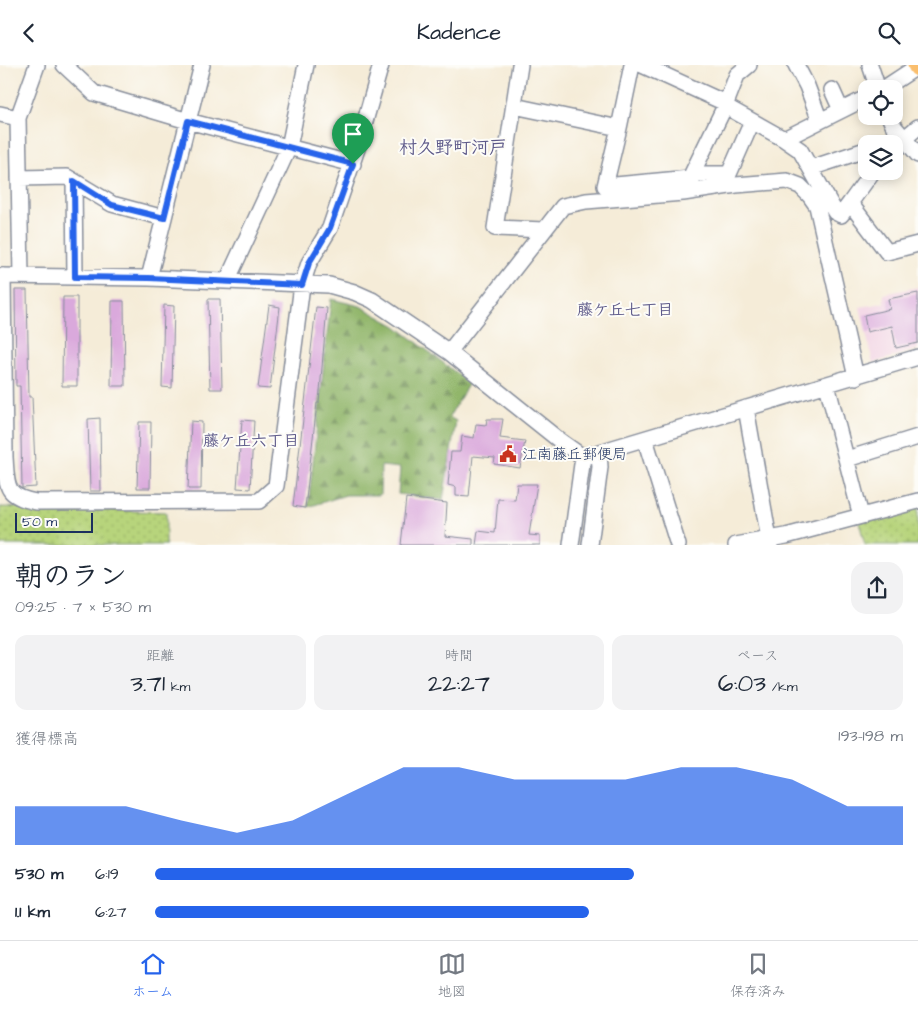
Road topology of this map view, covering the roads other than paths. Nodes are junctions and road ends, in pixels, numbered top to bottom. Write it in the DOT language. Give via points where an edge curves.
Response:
graph roads {
  1 [pos="37,65"];
  2 [pos="64,65"];
  3 [pos="202,65"];
  4 [pos="306,65"];
  5 [pos="381,65"];
  6 [pos="520,65"];
  7 [pos="632,65"];
  8 [pos="642,65"];
  9 [pos="749,65"];
  10 [pos="796,65"];
  11 [pos="870,65"];
  12 [pos="918,66"];
  13 [pos="875,80"];
  14 [pos="897,80"];
  15 [pos="832,90"];
  16 [pos="858,102"];
  17 [pos="724,104"];
  18 [pos="514,106"];
  19 [pos="841,110"];
  20 [pos="0,114"];
  21 [pos="18,118"];
  22 [pos="188,121"];
  23 [pos="820,121"];
  24 [pos="751,124"];
  25 [pos="918,127"];
  26 [pos="618,128"];
  27 [pos="784,139"];
  28 [pos="903,139"];
  29 [pos="903,146"];
  30 [pos="289,147"];
  31 [pos="858,152"];
  32 [pos="918,155"];
  33 [pos="353,164"];
  34 [pos="811,169"];
  35 [pos="19,178"];
  36 [pos="690,178"];
  37 [pos="867,180"];
  38 [pos="74,181"];
  39 [pos="683,193"];
  40 [pos="850,203"];
  41 [pos="164,218"];
  42 [pos="544,230"];
  43 [pos="918,244"];
  44 [pos="2,276"];
  45 [pos="21,276"];
  46 [pos="75,277"];
  47 [pos="149,278"];
  48 [pos="227,281"];
  49 [pos="302,285"];
  50 [pos="449,352"];
  51 [pos="918,357"];
  52 [pos="856,377"];
  53 [pos="827,385"];
  54 [pos="746,409"];
  55 [pos="918,437"];
  56 [pos="645,439"];
  57 [pos="599,452"];
  58 [pos="582,457"];
  59 [pos="847,459"];
  60 [pos="918,501"];
  61 [pos="861,516"];
  62 [pos="770,542"];
  63 [pos="571,545"];
  64 [pos="590,545"];
  65 [pos="678,545"];
  66 [pos="736,545"];
  1 -- 21 [label="street"];
  2 -- 22 [label="street" via="94,93"];
  3 -- 22 [label="street"];
  4 -- 30 [label="street"];
  5 -- 33 [label="street"];
  6 -- 18 [label="street"];
  7 -- 26 [label="street"];
  8 -- 17 [label="street"];
  9 -- 17 [label="street" via="737,75"];
  10 -- 23 [label="street"];
  11 -- 13 [label="street"];
  12 -- 14 [label="street"];
  15 -- 19 [label="street"];
  16 -- 19 [label="street"];
  17 -- 27 [label="street"];
  17 -- 36 [label="street"];
  18 -- 26 [label="street"];
  18 -- 42 [label="street" via="495,228"];
  19 -- 23 [label="street"];
  20 -- 21 [label="street"];
  21 -- 35 [label="street"];
  22 -- 30 [label="street"];
  22 -- 41 [label="street"];
  23 -- 27 [label="street"];
  24 -- 36 [label="street" via="729,174 701,174"];
  25 -- 28 [label="street"];
  26 -- 36 [label="street" via="605,186"];
  27 -- 34 [label="street" via="800,150"];
  29 -- 32 [label="street"];
  30 -- 33 [label="street"];
  30 -- 48 [label="street"];
  31 -- 34 [label="street"];
  33 -- 49 [label="street" via="330,228 309,263"];
  34 -- 40 [label="street" via="836,212 841,215"];
  35 -- 38 [label="street" via="67,177"];
  35 -- 45 [label="street"];
  36 -- 39 [label="street"];
  37 -- 40 [label="street"];
  38 -- 41 [label="street" via="112,205"];
  38 -- 46 [label="street"];
  39 -- 42 [label="street" via="563,206"];
  39 -- 52 [label="street" via="787,181 800,186 810,196 817,206"];
  40 -- 43 [label="street" via="887,252"];
  41 -- 47 [label="street"];
  42 -- 50 [label="street"];
  44 -- 45 [label="street"];
  44 -- 49 [label="street" via="6,484 20,499 36,502 259,501 270,493 276,486"];
  45 -- 46 [label="street"];
  46 -- 47 [label="street"];
  47 -- 48 [label="street"];
  48 -- 49 [label="street"];
  49 -- 50 [label="street" via="329,285 372,300"];
  50 -- 58 [label="street"];
  51 -- 52 [label="street"];
  52 -- 53 [label="street"];
  53 -- 54 [label="street"];
  53 -- 59 [label="street"];
  54 -- 56 [label="street"];
  54 -- 62 [label="street"];
  55 -- 59 [label="street"];
  56 -- 57 [label="street"];
  56 -- 65 [label="street"];
  57 -- 58 [label="street"];
  57 -- 64 [label="street"];
  58 -- 63 [label="street"];
  59 -- 61 [label="street"];
  60 -- 61 [label="street"];
  61 -- 62 [label="street"];
  62 -- 66 [label="street"];
}
